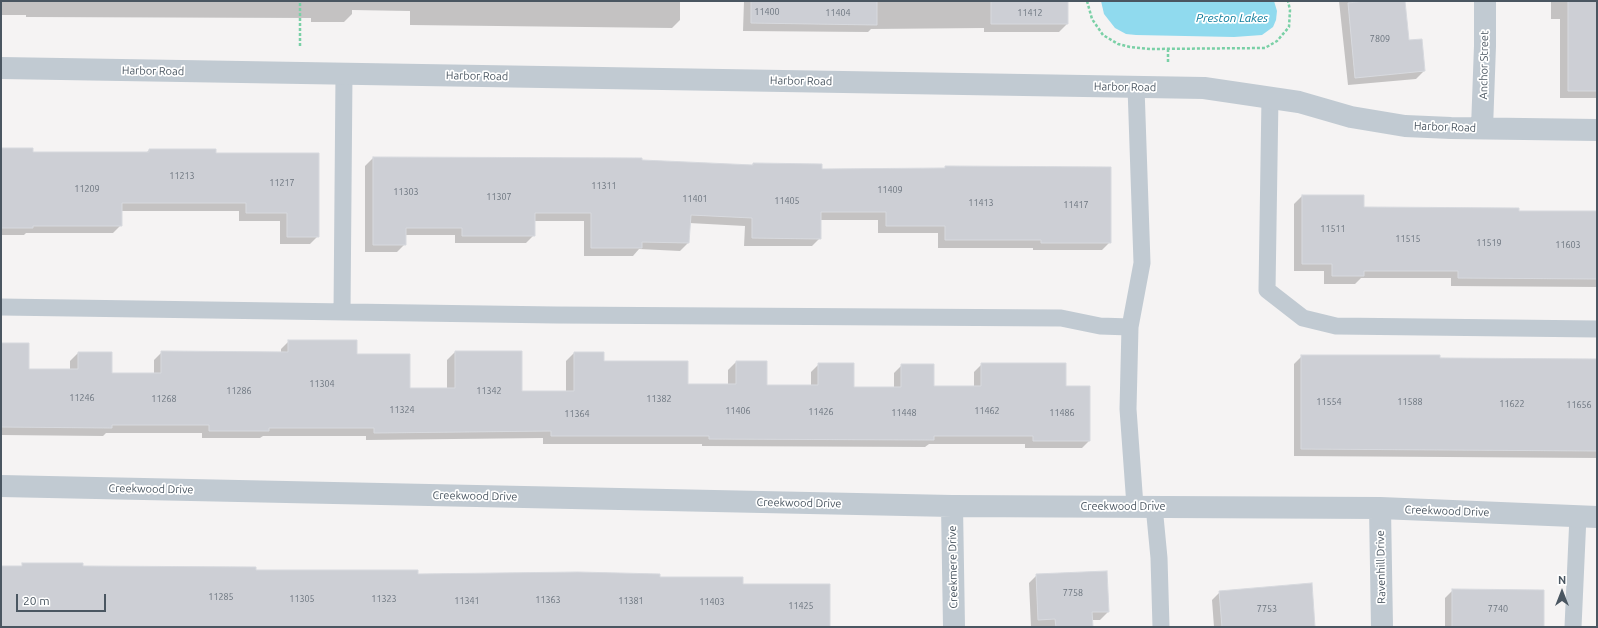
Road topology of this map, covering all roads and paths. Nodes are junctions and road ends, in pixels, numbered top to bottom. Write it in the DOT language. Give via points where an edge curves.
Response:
graph roads {
  1 [pos="300,1"];
  2 [pos="1087,1"];
  3 [pos="1288,1"];
  4 [pos="1485,1"];
  5 [pos="1,68"];
  6 [pos="300,73"];
  7 [pos="344,74"];
  8 [pos="1136,87"];
  9 [pos="1270,98"];
  10 [pos="1482,128"];
  11 [pos="1597,130"];
  12 [pos="1,307"];
  13 [pos="342,312"];
  14 [pos="1130,327"];
  15 [pos="1597,329"];
  16 [pos="1,486"];
  17 [pos="952,506"];
  18 [pos="1145,506"];
  19 [pos="1380,508"];
  20 [pos="1588,516"];
  21 [pos="954,627"];
  22 [pos="1161,627"];
  23 [pos="1382,627"];
  24 [pos="1573,627"];
  1 -- 6 [label="path"];
  2 -- 3 [label="path" via="1092,19 1103,35 1118,44 1150,49 1265,48 1277,41 1288,27"];
  4 -- 10 [label="street, Anchor Street"];
  5 -- 6 [label="street, Harbor Road"];
  6 -- 7 [label="street, Harbor Road"];
  7 -- 8 [label="street, Harbor Road"];
  7 -- 13 [label="lane"];
  8 -- 9 [label="street, Harbor Road" via="1204,88"];
  8 -- 14 [label="lane" via="1142,262"];
  9 -- 10 [label="street, Harbor Road" via="1299,102 1351,117 1405,126"];
  9 -- 15 [label="lane" via="1267,290 1303,318 1336,326"];
  10 -- 11 [label="street, Harbor Road"];
  12 -- 13 [label="lane"];
  13 -- 14 [label="lane" via="1061,318 1100,326"];
  14 -- 18 [label="lane" via="1128,409"];
  16 -- 17 [label="street, Creekwood Drive"];
  17 -- 18 [label="street, Creekwood Drive"];
  17 -- 21 [label="street, Creekmere Drive"];
  18 -- 19 [label="street, Creekwood Drive"];
  18 -- 22 [label="lane" via="1159,558"];
  19 -- 20 [label="street, Creekwood Drive"];
  19 -- 23 [label="street, Ravenhill Drive"];
  20 -- 24 [label="lane"];
}
